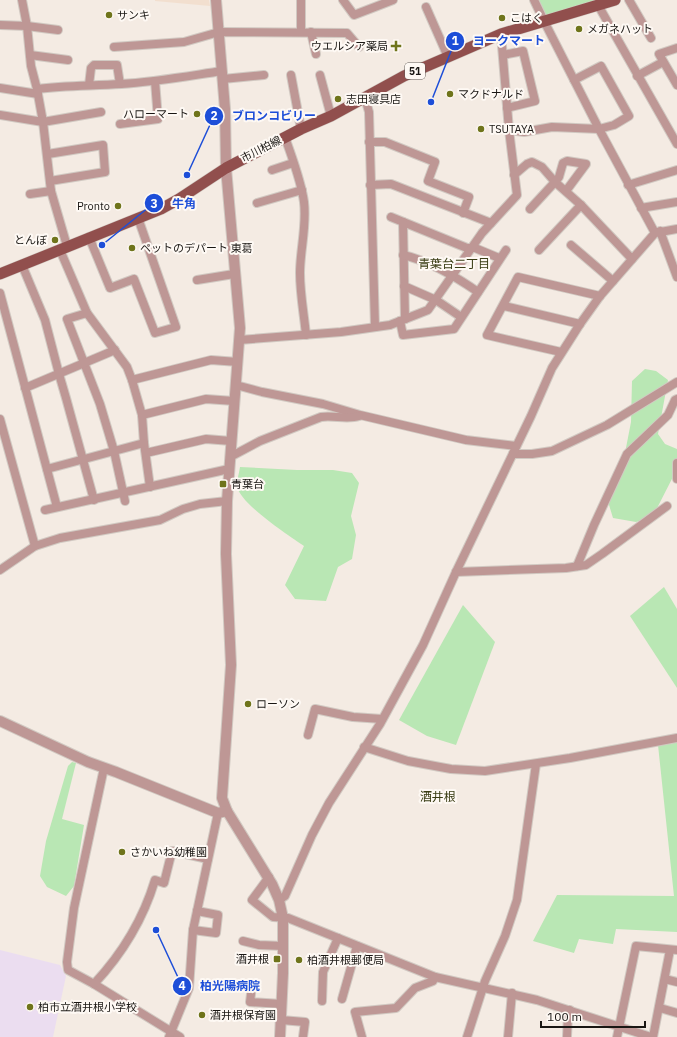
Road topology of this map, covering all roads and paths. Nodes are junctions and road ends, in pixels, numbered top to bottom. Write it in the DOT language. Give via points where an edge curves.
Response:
graph roads {
  1 [pos="22,0"];
  2 [pos="216,0"];
  3 [pos="301,0"];
  4 [pos="343,0"];
  5 [pos="393,0"];
  6 [pos="534,0"];
  7 [pos="615,0"];
  8 [pos="629,0"];
  9 [pos="598,5"];
  10 [pos="426,7"];
  11 [pos="544,21"];
  12 [pos="0,26"];
  13 [pos="27,26"];
  14 [pos="58,30"];
  15 [pos="219,32"];
  16 [pos="301,32"];
  17 [pos="311,32"];
  18 [pos="501,34"];
  19 [pos="651,38"];
  20 [pos="114,47"];
  21 [pos="359,47"];
  22 [pos="677,48"];
  23 [pos="316,54"];
  24 [pos="30,55"];
  25 [pos="503,55"];
  26 [pos="448,57"];
  27 [pos="68,60"];
  28 [pos="663,62"];
  29 [pos="674,71"];
  30 [pos="222,75"];
  31 [pos="291,75"];
  32 [pos="320,75"];
  33 [pos="264,76"];
  34 [pos="637,76"];
  35 [pos="574,80"];
  36 [pos="155,81"];
  37 [pos="120,84"];
  38 [pos="89,85"];
  39 [pos="677,85"];
  40 [pos="0,88"];
  41 [pos="38,91"];
  42 [pos="365,98"];
  43 [pos="507,108"];
  44 [pos="101,112"];
  45 [pos="0,116"];
  46 [pos="331,116"];
  47 [pos="43,122"];
  48 [pos="120,124"];
  49 [pos="302,129"];
  50 [pos="599,129"];
  51 [pos="508,130"];
  52 [pos="285,137"];
  53 [pos="369,142"];
  54 [pos="677,144"];
  55 [pos="48,154"];
  56 [pos="293,163"];
  57 [pos="226,168"];
  58 [pos="272,170"];
  59 [pos="677,170"];
  60 [pos="514,176"];
  61 [pos="50,181"];
  62 [pos="555,182"];
  63 [pos="370,185"];
  64 [pos="628,185"];
  65 [pos="51,190"];
  66 [pos="302,190"];
  67 [pos="566,191"];
  68 [pos="30,194"];
  69 [pos="677,202"];
  70 [pos="257,203"];
  71 [pos="581,205"];
  72 [pos="530,208"];
  73 [pos="641,208"];
  74 [pos="463,213"];
  75 [pos="391,217"];
  76 [pos="138,218"];
  77 [pos="403,222"];
  78 [pos="491,223"];
  79 [pos="677,229"];
  80 [pos="658,232"];
  81 [pos="89,237"];
  82 [pos="571,245"];
  83 [pos="63,248"];
  84 [pos="472,248"];
  85 [pos="506,250"];
  86 [pos="539,250"];
  87 [pos="403,255"];
  88 [pos="499,258"];
  89 [pos="632,259"];
  90 [pos="22,265"];
  91 [pos="0,274"];
  92 [pos="234,274"];
  93 [pos="453,275"];
  94 [pos="677,277"];
  95 [pos="197,280"];
  96 [pos="613,281"];
  97 [pos="404,286"];
  98 [pos="478,292"];
  99 [pos="0,293"];
  100 [pos="600,296"];
  101 [pos="436,300"];
  102 [pos="504,306"];
  103 [pos="87,313"];
  104 [pos="461,317"];
  105 [pos="402,320"];
  106 [pos="580,324"];
  107 [pos="375,327"];
  108 [pos="306,334"];
  109 [pos="240,340"];
  110 [pos="115,350"];
  111 [pos="561,352"];
  112 [pos="238,362"];
  113 [pos="84,363"];
  114 [pos="58,374"];
  115 [pos="132,380"];
  116 [pos="677,382"];
  117 [pos="236,385"];
  118 [pos="25,388"];
  119 [pos="677,399"];
  120 [pos="234,400"];
  121 [pos="142,415"];
  122 [pos="360,415"];
  123 [pos="0,420"];
  124 [pos="231,441"];
  125 [pos="144,443"];
  126 [pos="514,450"];
  127 [pos="114,451"];
  128 [pos="146,453"];
  129 [pos="230,457"];
  130 [pos="83,459"];
  131 [pos="677,463"];
  132 [pos="46,469"];
  133 [pos="229,469"];
  134 [pos="677,479"];
  135 [pos="150,487"];
  136 [pos="124,497"];
  137 [pos="94,500"];
  138 [pos="227,501"];
  139 [pos="667,506"];
  140 [pos="57,508"];
  141 [pos="45,510"];
  142 [pos="35,546"];
  143 [pos="577,566"];
  144 [pos="0,570"];
  145 [pos="456,572"];
  146 [pos="382,719"];
  147 [pos="0,721"];
  148 [pos="308,735"];
  149 [pos="677,738"];
  150 [pos="364,746"];
  151 [pos="536,764"];
  152 [pos="104,768"];
  153 [pos="223,812"];
  154 [pos="208,859"];
  155 [pos="269,877"];
  156 [pos="279,900"];
  157 [pos="197,911"];
  158 [pos="283,918"];
  159 [pos="193,930"];
  160 [pos="338,938"];
  161 [pos="243,941"];
  162 [pos="283,946"];
  163 [pos="358,946"];
  164 [pos="674,950"];
  165 [pos="435,977"];
  166 [pos="665,979"];
  167 [pos="677,982"];
  168 [pos="94,984"];
  169 [pos="252,986"];
  170 [pos="483,987"];
  171 [pos="512,993"];
  172 [pos="342,999"];
  173 [pos="322,1001"];
  174 [pos="282,1004"];
  175 [pos="660,1008"];
  176 [pos="570,1010"];
  177 [pos="677,1012"];
  178 [pos="281,1020"];
  179 [pos="619,1027"];
  180 [pos="170,1034"];
  181 [pos="180,1037"];
  182 [pos="280,1037"];
  183 [pos="303,1037"];
  184 [pos="362,1037"];
  185 [pos="467,1037"];
  186 [pos="508,1037"];
  187 [pos="567,1037"];
  188 [pos="618,1037"];
  189 [pos="652,1037"];
  1 -- 13 [label="street"];
  2 -- 15 [label="street"];
  3 -- 16 [label="street"];
  4 -- 5 [label="street" via="354,14"];
  6 -- 11 [label="street"];
  7 -- 9 [label="main road, 市川柏線 / 51"];
  8 -- 19 [label="street"];
  9 -- 11 [label="main road, 市川柏線 / 51"];
  9 -- 34 [label="street"];
  10 -- 26 [label="street"];
  11 -- 18 [label="main road, 市川柏線 / 51"];
  11 -- 35 [label="street"];
  12 -- 13 [label="street"];
  13 -- 14 [label="street"];
  13 -- 24 [label="street"];
  15 -- 16 [label="street"];
  15 -- 20 [label="street" via="184,42"];
  15 -- 30 [label="street"];
  16 -- 17 [label="street"];
  17 -- 21 [label="street" via="347,33"];
  17 -- 23 [label="street"];
  18 -- 25 [label="street"];
  18 -- 26 [label="main road, 市川柏線 / 51"];
  22 -- 28 [label="street" via="659,54"];
  24 -- 27 [label="street"];
  24 -- 41 [label="street"];
  25 -- 43 [label="street"];
  25 -- 43 [label="street" via="523,51 535,101"];
  26 -- 42 [label="main road, 市川柏線 / 51" via="404,76"];
  28 -- 29 [label="street"];
  28 -- 34 [label="street"];
  29 -- 39 [label="street"];
  30 -- 33 [label="street"];
  30 -- 36 [label="street"];
  30 -- 57 [label="street"];
  31 -- 49 [label="street"];
  32 -- 46 [label="street"];
  34 -- 54 [label="street"];
  35 -- 50 [label="street"];
  35 -- 50 [label="street" via="602,66 629,116 614,125"];
  36 -- 37 [label="street"];
  36 -- 48 [label="street" via="158,119"];
  37 -- 38 [label="street"];
  37 -- 38 [label="street" via="117,65 94,65 91,68"];
  38 -- 41 [label="street" via="59,86"];
  40 -- 41 [label="street"];
  41 -- 47 [label="street"];
  42 -- 46 [label="main road, 市川柏線 / 51"];
  42 -- 53 [label="street" via="369,112"];
  43 -- 51 [label="street"];
  44 -- 47 [label="street"];
  45 -- 47 [label="street"];
  46 -- 49 [label="main road, 市川柏線 / 51"];
  47 -- 55 [label="street"];
  49 -- 52 [label="main road, 市川柏線 / 51"];
  50 -- 51 [label="street" via="552,127 524,132"];
  50 -- 64 [label="street"];
  51 -- 60 [label="street"];
  52 -- 56 [label="street"];
  52 -- 57 [label="main road, 市川柏線 / 51"];
  53 -- 63 [label="street"];
  53 -- 74 [label="street" via="385,142 435,162 428,181 469,197"];
  55 -- 61 [label="street"];
  55 -- 61 [label="street" via="103,145 105,172"];
  56 -- 58 [label="street"];
  56 -- 66 [label="street"];
  57 -- 76 [label="main road, 市川柏線 / 51" via="179,199"];
  57 -- 92 [label="street"];
  59 -- 64 [label="street"];
  60 -- 62 [label="street" via="532,162 542,166"];
  60 -- 78 [label="street" via="517,195"];
  61 -- 65 [label="street"];
  62 -- 67 [label="street"];
  62 -- 67 [label="street" via="563,163 568,161 586,164"];
  62 -- 72 [label="street"];
  63 -- 74 [label="street" via="391,184"];
  63 -- 107 [label="street"];
  64 -- 73 [label="street"];
  65 -- 68 [label="street"];
  65 -- 83 [label="street"];
  66 -- 70 [label="street"];
  66 -- 108 [label="street" via="304,218 300,288"];
  67 -- 71 [label="street"];
  69 -- 73 [label="street"];
  71 -- 86 [label="street"];
  71 -- 89 [label="street"];
  73 -- 80 [label="street"];
  74 -- 78 [label="street"];
  75 -- 77 [label="street"];
  76 -- 81 [label="main road, 市川柏線 / 51"];
  76 -- 81 [label="street" via="176,327 155,333 134,280 110,288"];
  77 -- 84 [label="street"];
  77 -- 87 [label="street"];
  78 -- 84 [label="street"];
  79 -- 80 [label="street"];
  80 -- 89 [label="street"];
  80 -- 94 [label="street"];
  81 -- 83 [label="main road, 市川柏線 / 51"];
  82 -- 96 [label="street"];
  83 -- 90 [label="main road, 市川柏線 / 51"];
  83 -- 103 [label="street"];
  84 -- 88 [label="street"];
  84 -- 93 [label="street"];
  85 -- 88 [label="street"];
  87 -- 93 [label="street"];
  87 -- 97 [label="street"];
  88 -- 98 [label="street"];
  89 -- 96 [label="street"];
  90 -- 91 [label="main road, 市川柏線 / 51"];
  90 -- 114 [label="street" via="45,320"];
  92 -- 95 [label="street"];
  92 -- 109 [label="street"];
  93 -- 98 [label="street"];
  93 -- 101 [label="street"];
  96 -- 100 [label="street"];
  97 -- 101 [label="street"];
  97 -- 105 [label="street"];
  98 -- 104 [label="street"];
  99 -- 118 [label="street"];
  100 -- 102 [label="street" via="518,277"];
  100 -- 106 [label="street"];
  101 -- 104 [label="street"];
  101 -- 105 [label="street" via="428,310"];
  102 -- 106 [label="street"];
  102 -- 111 [label="street" via="487,335"];
  103 -- 110 [label="street"];
  103 -- 113 [label="street" via="67,320"];
  104 -- 105 [label="street" via="454,329 403,335"];
  105 -- 107 [label="street"];
  106 -- 111 [label="street"];
  107 -- 108 [label="street"];
  108 -- 109 [label="street"];
  109 -- 112 [label="street"];
  110 -- 113 [label="street"];
  110 -- 115 [label="street" via="127,367"];
  111 -- 126 [label="street"];
  112 -- 115 [label="street" via="211,360"];
  112 -- 117 [label="street"];
  113 -- 114 [label="street"];
  113 -- 127 [label="street"];
  114 -- 118 [label="street"];
  114 -- 130 [label="street"];
  115 -- 121 [label="street"];
  116 -- 126 [label="street" via="607,425 552,451 532,454"];
  117 -- 120 [label="street"];
  117 -- 122 [label="street"];
  118 -- 132 [label="street"];
  119 -- 143 [label="street" via="668,415 627,454"];
  120 -- 121 [label="street" via="206,399"];
  120 -- 124 [label="street"];
  121 -- 125 [label="street"];
  122 -- 126 [label="street"];
  122 -- 129 [label="street" via="353,418 321,417 260,441"];
  123 -- 142 [label="street"];
  124 -- 128 [label="street" via="206,439"];
  124 -- 129 [label="street"];
  125 -- 127 [label="street"];
  125 -- 128 [label="street"];
  126 -- 145 [label="street"];
  127 -- 130 [label="street"];
  127 -- 136 [label="street"];
  128 -- 135 [label="street"];
  129 -- 133 [label="street"];
  130 -- 132 [label="street"];
  130 -- 137 [label="street"];
  131 -- 134 [label="street"];
  132 -- 140 [label="street"];
  133 -- 135 [label="street"];
  133 -- 138 [label="street"];
  135 -- 136 [label="street"];
  136 -- 137 [label="street"];
  137 -- 140 [label="street"];
  138 -- 142 [label="street" via="200,504 160,520 60,538"];
  138 -- 153 [label="street" via="226,554 231,665"];
  139 -- 143 [label="street" via="586,565"];
  140 -- 141 [label="street"];
  142 -- 144 [label="street"];
  143 -- 145 [label="street"];
  145 -- 146 [label="street" via="423,645"];
  146 -- 148 [label="street" via="353,717 315,709"];
  146 -- 150 [label="street"];
  147 -- 152 [label="street"];
  149 -- 151 [label="street"];
  150 -- 151 [label="street" via="408,762 451,769 485,771"];
  150 -- 156 [label="street" via="312,835 285,896"];
  151 -- 170 [label="street" via="517,900"];
  152 -- 153 [label="street"];
  152 -- 168 [label="street" via="74,908 67,962 68,970"];
  153 -- 154 [label="street"];
  153 -- 155 [label="street"];
  154 -- 157 [label="street"];
  154 -- 168 [label="street" via="172,851 164,883 155,880 132,934 118,957"];
  155 -- 156 [label="street"];
  155 -- 158 [label="street" via="252,900 273,917"];
  156 -- 158 [label="street"];
  157 -- 159 [label="street"];
  157 -- 159 [label="street" via="218,915 216,933"];
  158 -- 160 [label="street"];
  158 -- 162 [label="street"];
  159 -- 180 [label="street" via="189,988"];
  160 -- 163 [label="street"];
  160 -- 173 [label="street" via="323,972"];
  161 -- 162 [label="street"];
  162 -- 174 [label="street"];
  163 -- 165 [label="street"];
  163 -- 172 [label="street"];
  164 -- 166 [label="street"];
  164 -- 179 [label="street" via="636,946"];
  165 -- 170 [label="street"];
  165 -- 184 [label="street" via="433,981 416,988 396,1008 355,1012"];
  166 -- 167 [label="street"];
  166 -- 175 [label="street"];
  168 -- 180 [label="street"];
  169 -- 174 [label="street" via="250,1002"];
  170 -- 171 [label="street"];
  170 -- 185 [label="street"];
  171 -- 176 [label="street"];
  171 -- 186 [label="street"];
  174 -- 178 [label="street"];
  175 -- 177 [label="street"];
  175 -- 189 [label="street"];
  176 -- 179 [label="street"];
  176 -- 187 [label="street"];
  178 -- 182 [label="street"];
  178 -- 183 [label="street" via="305,1022"];
  179 -- 188 [label="street"];
  179 -- 189 [label="street"];
  180 -- 181 [label="street"];
}
